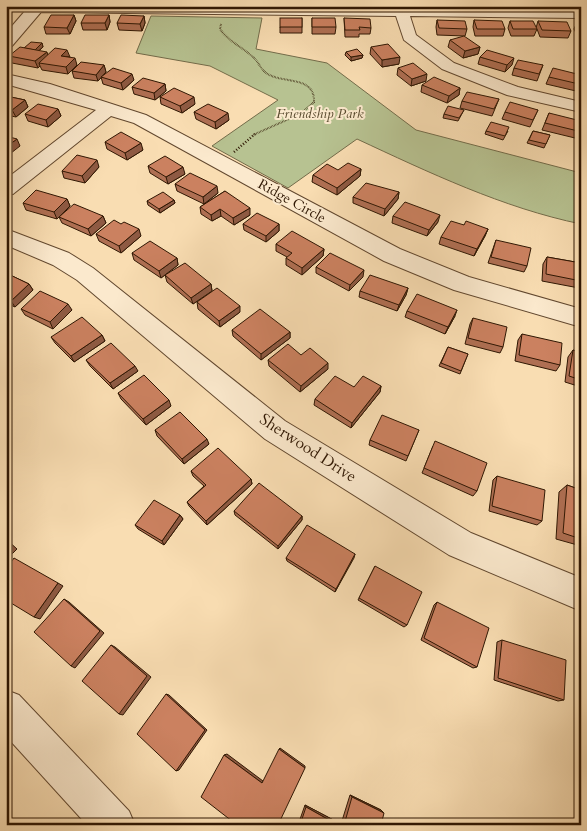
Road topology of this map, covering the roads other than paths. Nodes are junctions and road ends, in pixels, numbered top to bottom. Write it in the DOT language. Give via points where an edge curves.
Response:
graph roads {
  1 [pos="30,7"];
  2 [pos="401,9"];
  3 [pos="581,14"];
  4 [pos="6,26"];
  5 [pos="6,43"];
  6 [pos="6,79"];
  7 [pos="581,107"];
  8 [pos="110,108"];
  9 [pos="6,189"];
  10 [pos="6,236"];
  11 [pos="581,318"];
  12 [pos="581,595"];
  13 [pos="6,708"];
  14 [pos="115,825"];
  1 -- 2 [label="street" via="223,11"];
  1 -- 4 [label="street"];
  1 -- 5 [label="street"];
  2 -- 3 [label="street"];
  2 -- 7 [label="street" via="409,36 448,66 513,91"];
  6 -- 8 [label="street, Ridge Circle"];
  8 -- 9 [label="street"];
  8 -- 11 [label="street, Ridge Circle" via="148,123 223,162 392,255 462,284"];
  10 -- 12 [label="street, Sherwood Drive" via="86,274 275,430 460,544"];
  13 -- 14 [label="street"];
}
